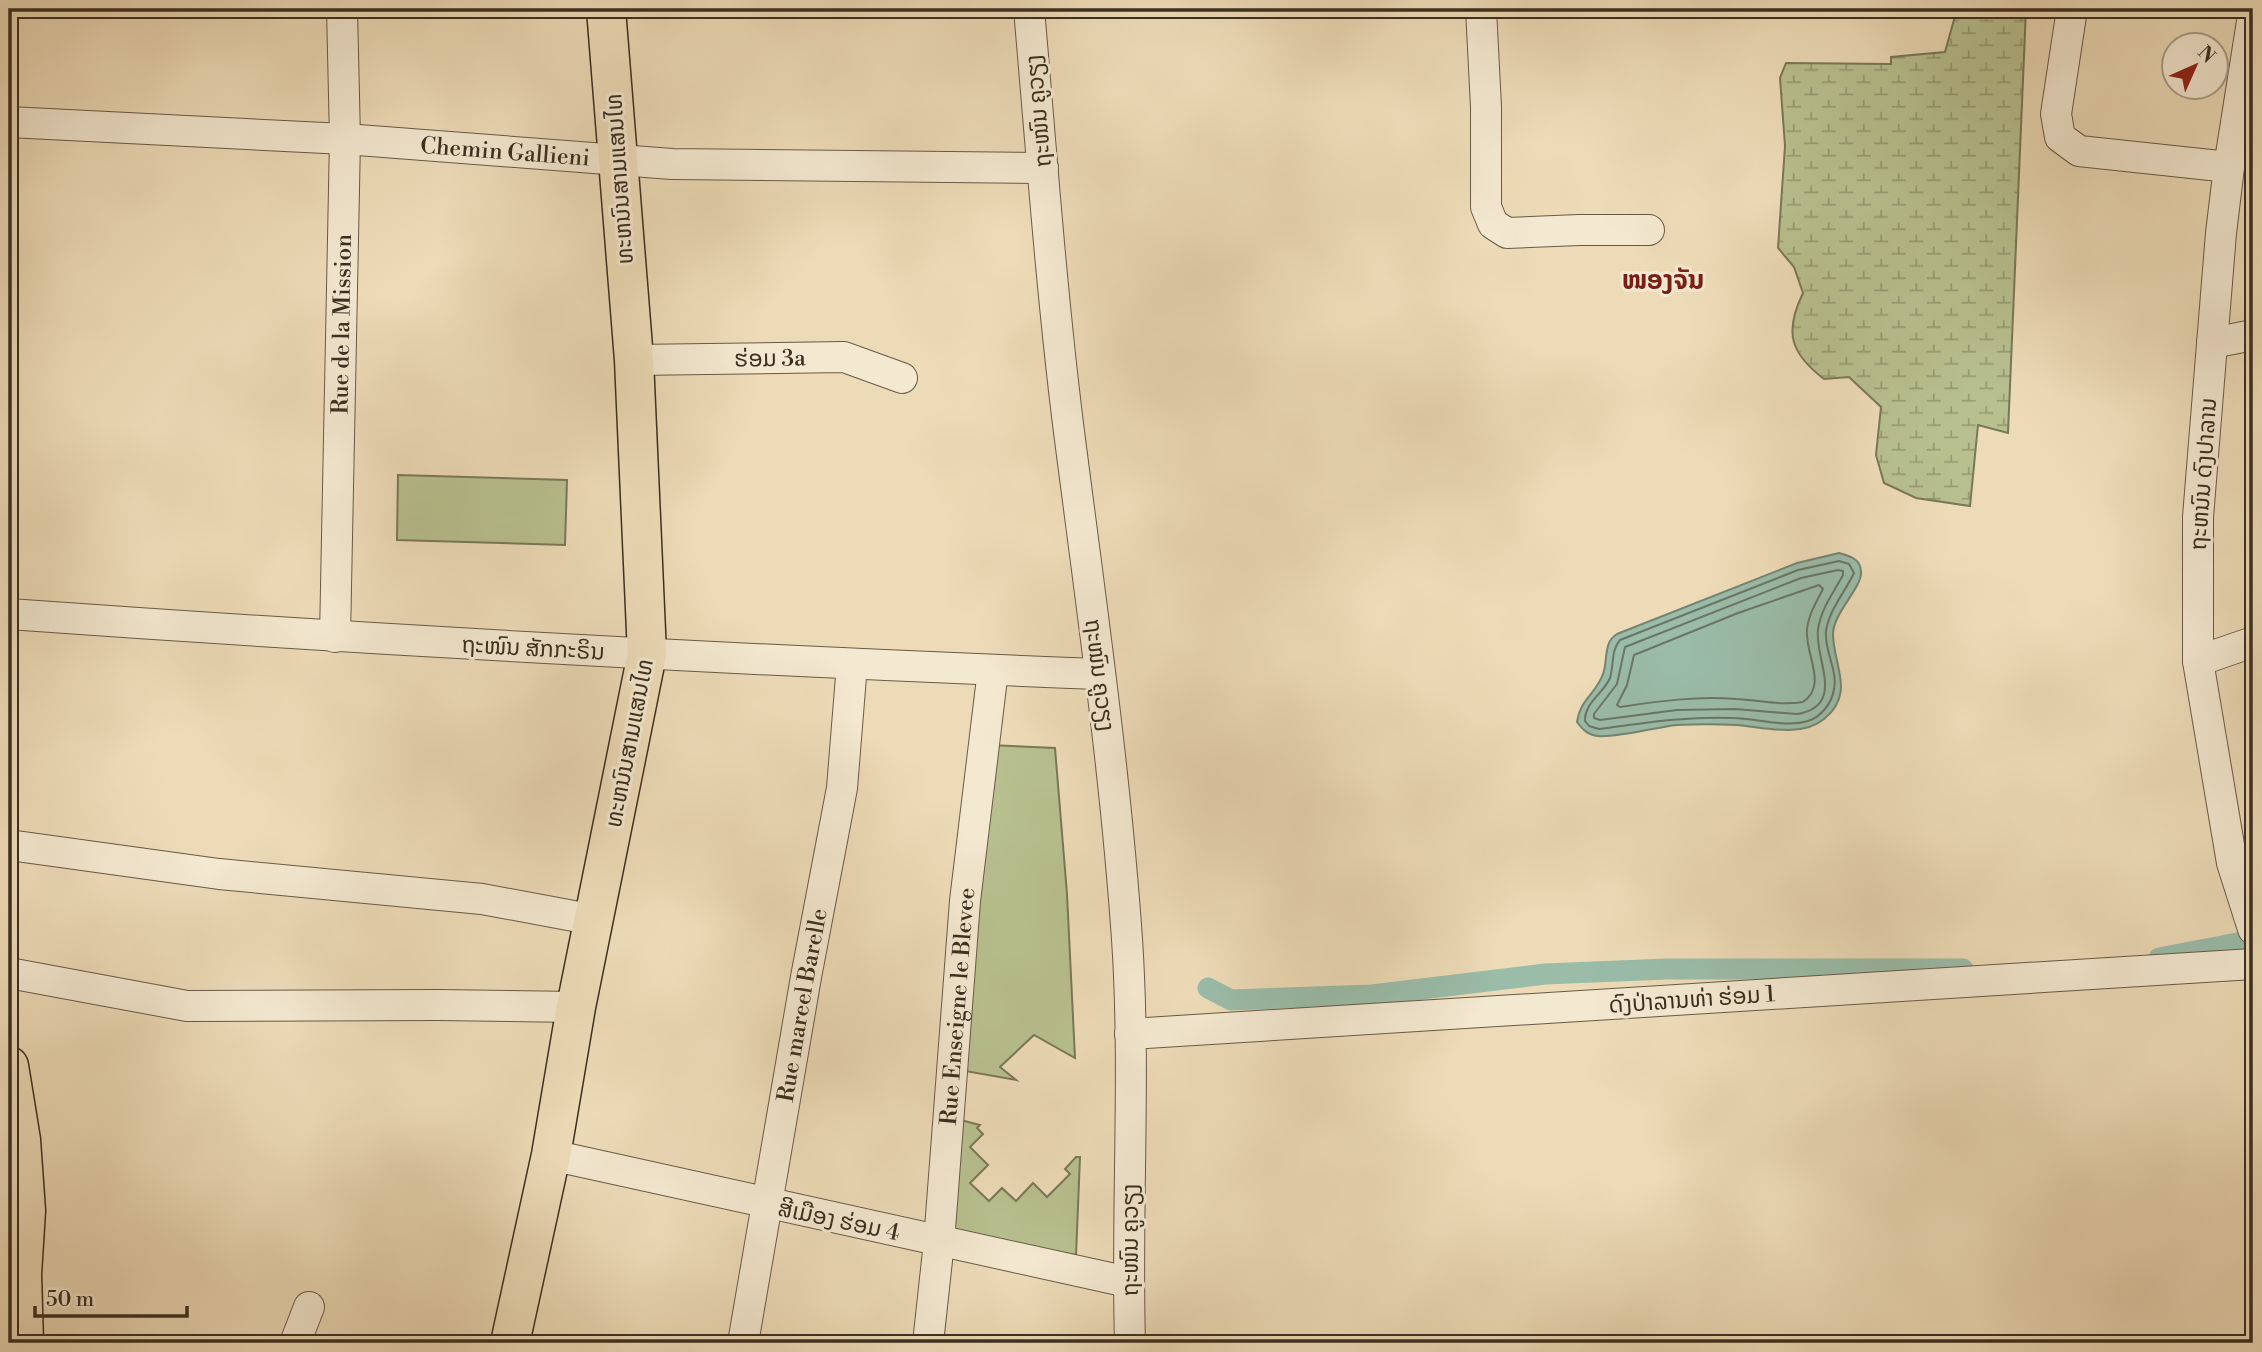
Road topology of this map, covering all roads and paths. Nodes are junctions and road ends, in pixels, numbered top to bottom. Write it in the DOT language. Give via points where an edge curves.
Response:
graph roads {
  1 [pos="342,9"];
  2 [pos="606,9"];
  3 [pos="1029,9"];
  4 [pos="1481,9"];
  5 [pos="2072,9"];
  6 [pos="2253,15"];
  7 [pos="9,122"];
  8 [pos="345,139"];
  9 [pos="618,161"];
  10 [pos="2229,167"];
  11 [pos="1043,168"];
  12 [pos="1649,230"];
  13 [pos="2253,335"];
  14 [pos="2212,344"];
  15 [pos="634,360"];
  16 [pos="902,378"];
  17 [pos="9,614"];
  18 [pos="335,638"];
  19 [pos="2253,642"];
  20 [pos="648,654"];
  21 [pos="2198,661"];
  22 [pos="852,664"];
  23 [pos="993,670"];
  24 [pos="1099,674"];
  25 [pos="9,845"];
  26 [pos="595,919"];
  27 [pos="2250,920"];
  28 [pos="2253,964"];
  29 [pos="9,973"];
  30 [pos="576,1007"];
  31 [pos="1130,1034"];
  32 [pos="9,1066"];
  33 [pos="12,1106"];
  34 [pos="551,1155"];
  35 [pos="766,1203"];
  36 [pos="939,1242"];
  37 [pos="15,1273"];
  38 [pos="1128,1282"];
  39 [pos="309,1307"];
  40 [pos="24,1343"];
  41 [pos="295,1343"];
  42 [pos="510,1343"];
  43 [pos="743,1343"];
  44 [pos="928,1343"];
  45 [pos="1130,1343"];
  1 -- 8 [label="street, Rue de la Mission"];
  2 -- 9 [label="main road, ທະຫນົນສາມແສນໄທ"];
  3 -- 11 [label="street, ຖະໜົນ ຄູວຽງ"];
  4 -- 12 [label="street" via="1486,207 1493,224 1507,233"];
  5 -- 10 [label="street" via="2056,114 2060,137 2079,150"];
  6 -- 10 [label="street, ຖະຫນົນ ດົງປາລານ"];
  7 -- 8 [label="street, Chemin Gallieni"];
  8 -- 9 [label="street, Chemin Gallieni"];
  8 -- 18 [label="street, Rue de la Mission"];
  9 -- 11 [label="street, Chemin Gallieni"];
  9 -- 15 [label="main road, ທະຫນົນສາມແສນໄທ"];
  10 -- 14 [label="street, ຖະຫນົນ ດົງປາລານ"];
  11 -- 24 [label="street, ຖະໜົນ ຄູວຽງ"];
  13 -- 14 [label="street"];
  14 -- 21 [label="street, ຖະຫນົນ ດົງປາລານ" via="2197,517"];
  15 -- 16 [label="street, ຮ່ອມ 3a" via="844,357"];
  15 -- 20 [label="main road, ທະຫນົນສາມແສນໄທ"];
  17 -- 18 [label="street, ຖະໜົນ ສັກກະຣິນ"];
  18 -- 20 [label="street, ຖະໜົນ ສັກກະຣິນ"];
  19 -- 21 [label="street"];
  20 -- 22 [label="street, ຖະໜົນ ສັກກະຣິນ"];
  20 -- 26 [label="main road, ທະຫນົນສາມແສນໄທ"];
  21 -- 27 [label="street, ຖະຫນົນ ດົງປາລານ" via="2232,863"];
  22 -- 23 [label="street, ຖະໜົນ ສັກກະຣິນ"];
  22 -- 35 [label="street, Rue mareel Barelle" via="842,789"];
  23 -- 24 [label="street, ຖະໜົນ ສັກກະຣິນ"];
  23 -- 36 [label="street, Rue Enseigne le Blevee" via="965,901"];
  24 -- 31 [label="street, ຖະໜົນ ຄູວຽງ" via="1117,806"];
  25 -- 26 [label="street" via="219,874 482,899"];
  26 -- 30 [label="main road, ທະຫນົນສາມແສນໄທ"];
  28 -- 31 [label="street, ດົງປ່າລານທ່າ ຮ່ອມ 1"];
  29 -- 30 [label="street" via="187,1006"];
  30 -- 34 [label="main road, ທະຫນົນສາມແສນໄທ"];
  31 -- 38 [label="street, ຖະໜົນ ຄູວຽງ"];
  32 -- 33 [label="main road"];
  33 -- 37 [label="main road" via="21,1140 26,1211"];
  34 -- 35 [label="street, ສີເມືອງ ຮ່ອມ 4"];
  34 -- 42 [label="main road, ທະຫນົນສາມແສນໄທ"];
  35 -- 36 [label="street, ສີເມືອງ ຮ່ອມ 4"];
  35 -- 43 [label="street, Rue mareel Barelle"];
  36 -- 38 [label="street, ສີເມືອງ ຮ່ອມ 4"];
  36 -- 44 [label="street, Rue Enseigne le Blevee"];
  37 -- 40 [label="main road"];
  38 -- 45 [label="street, ຖະໜົນ ຄູວຽງ"];
  39 -- 41 [label="street"];
}
